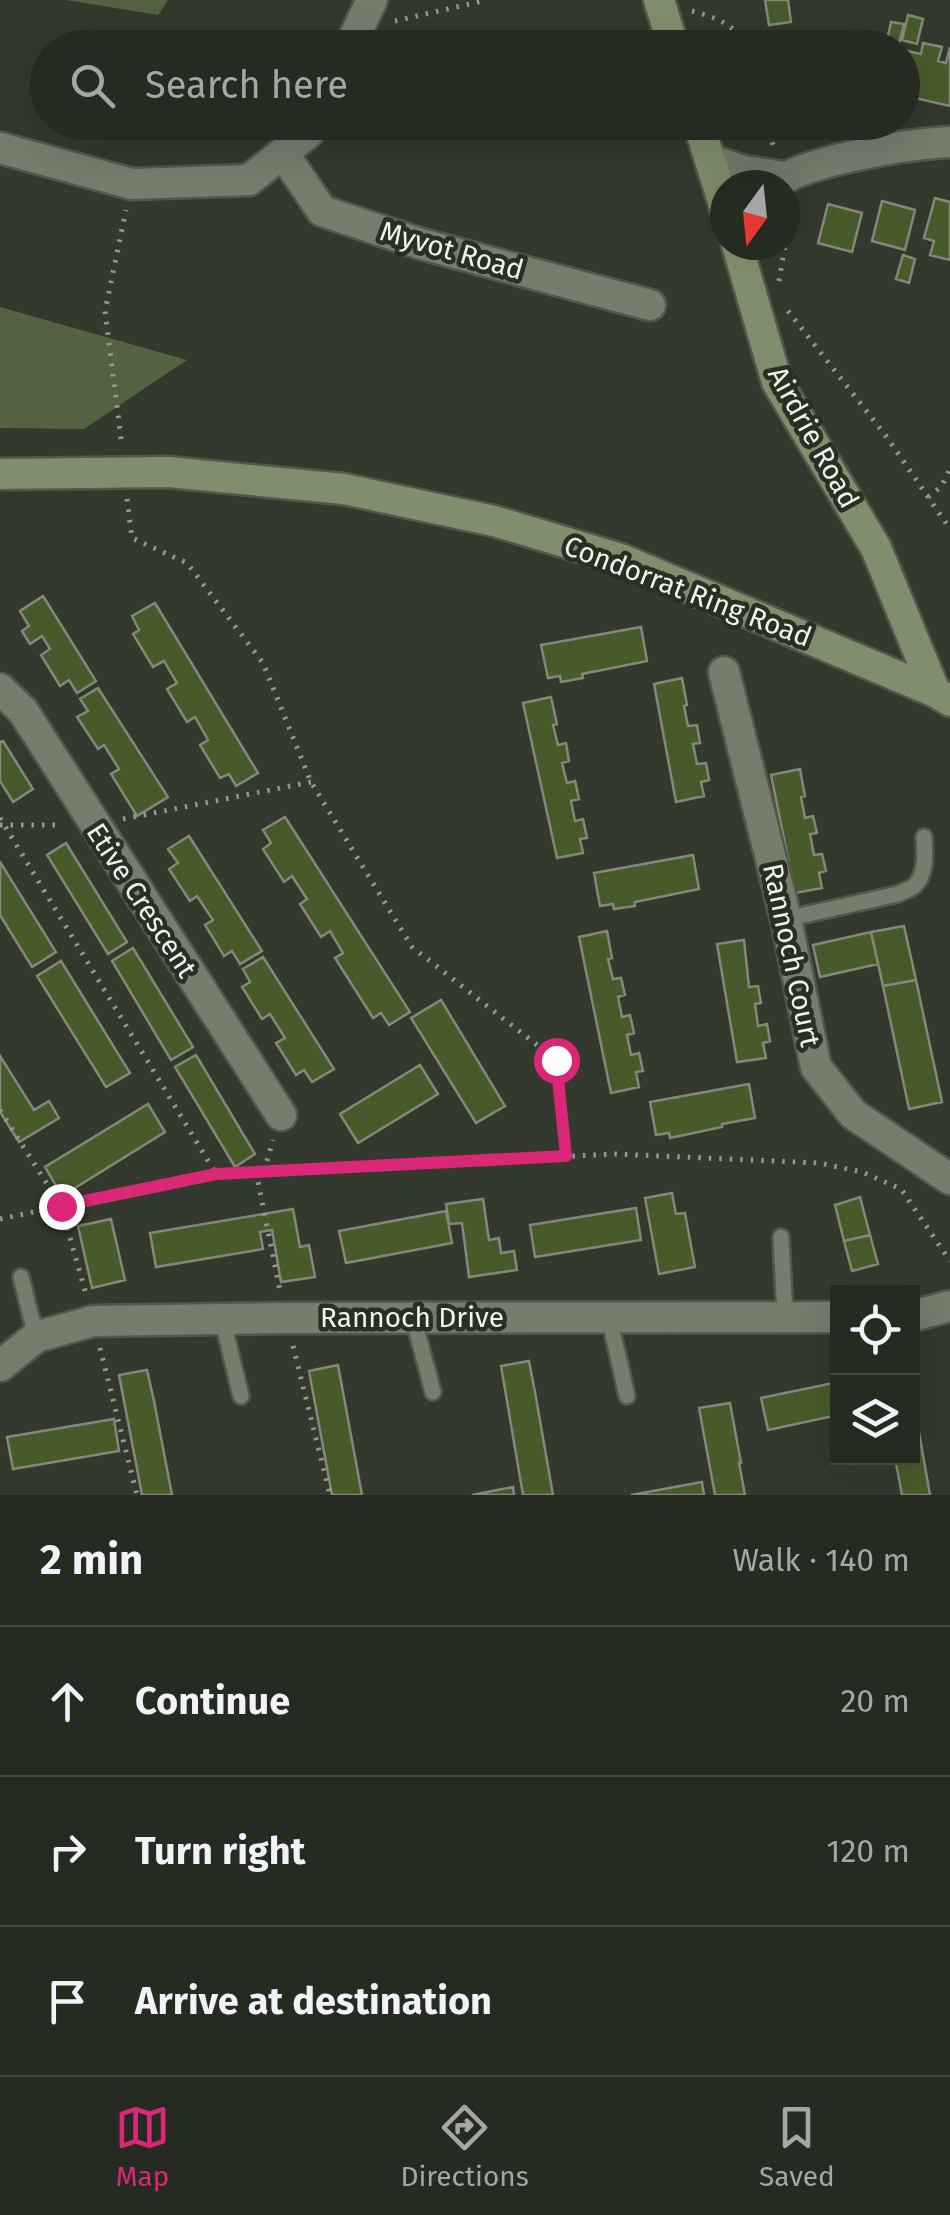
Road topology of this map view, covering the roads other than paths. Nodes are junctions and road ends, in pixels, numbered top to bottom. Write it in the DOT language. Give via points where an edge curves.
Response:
graph roads {
  1 [pos="372,0"];
  2 [pos="357,30"];
  3 [pos="299,140"];
  4 [pos="704,140"];
  5 [pos="950,142"];
  6 [pos="0,148"];
  7 [pos="283,153"];
  8 [pos="710,160"];
  9 [pos="713,170"];
  10 [pos="744,170"];
  11 [pos="800,173"];
  12 [pos="741,260"];
  13 [pos="650,305"];
  14 [pos="0,474"];
  15 [pos="907,624"];
  16 [pos="858,659"];
  17 [pos="724,672"];
  18 [pos="0,689"];
  19 [pos="942,696"];
  20 [pos="924,836"];
  21 [pos="786,919"];
  22 [pos="281,1115"];
  23 [pos="950,1179"];
  24 [pos="781,1237"];
  25 [pos="21,1278"];
  26 [pos="950,1306"];
  27 [pos="920,1314"];
  28 [pos="609,1317"];
  29 [pos="785,1317"];
  30 [pos="830,1317"];
  31 [pos="222,1318"];
  32 [pos="413,1318"];
  33 [pos="36,1337"];
  34 [pos="0,1366"];
  35 [pos="433,1392"];
  36 [pos="241,1396"];
  37 [pos="627,1396"];
  1 -- 2 [label="street"];
  3 -- 7 [label="street"];
  4 -- 8 [label="street"];
  5 -- 11 [label="street" via="840,158"];
  6 -- 7 [label="street" via="132,184 249,180"];
  7 -- 13 [label="street, Myvot Road" via="322,212"];
  8 -- 9 [label="street"];
  8 -- 10 [label="street"];
  12 -- 15 [label="street, Airdrie Road" via="778,382 876,548"];
  14 -- 16 [label="street, Condorrat Ring Road" via="168,472 344,490 494,520 620,559"];
  15 -- 16 [label="street" via="892,646"];
  15 -- 19 [label="street, Airdrie Road"];
  16 -- 19 [label="street, Condorrat Ring Road"];
  17 -- 21 [label="street, Rannoch Court"];
  18 -- 22 [label="street, Etive Crescent" via="23,711"];
  20 -- 21 [label="lane" via="926,859 915,886"];
  21 -- 23 [label="street, Rannoch Court" via="816,1067 852,1114"];
  24 -- 29 [label="lane"];
  25 -- 33 [label="lane"];
  26 -- 27 [label="street"];
  28 -- 29 [label="street, Rannoch Drive"];
  28 -- 32 [label="street, Rannoch Drive"];
  28 -- 37 [label="lane"];
  29 -- 30 [label="street, Rannoch Drive"];
  31 -- 32 [label="street, Rannoch Drive"];
  31 -- 33 [label="street, Rannoch Drive" via="93,1321"];
  31 -- 36 [label="lane"];
  32 -- 35 [label="lane"];
  33 -- 34 [label="street, Rannoch Drive"];
}
